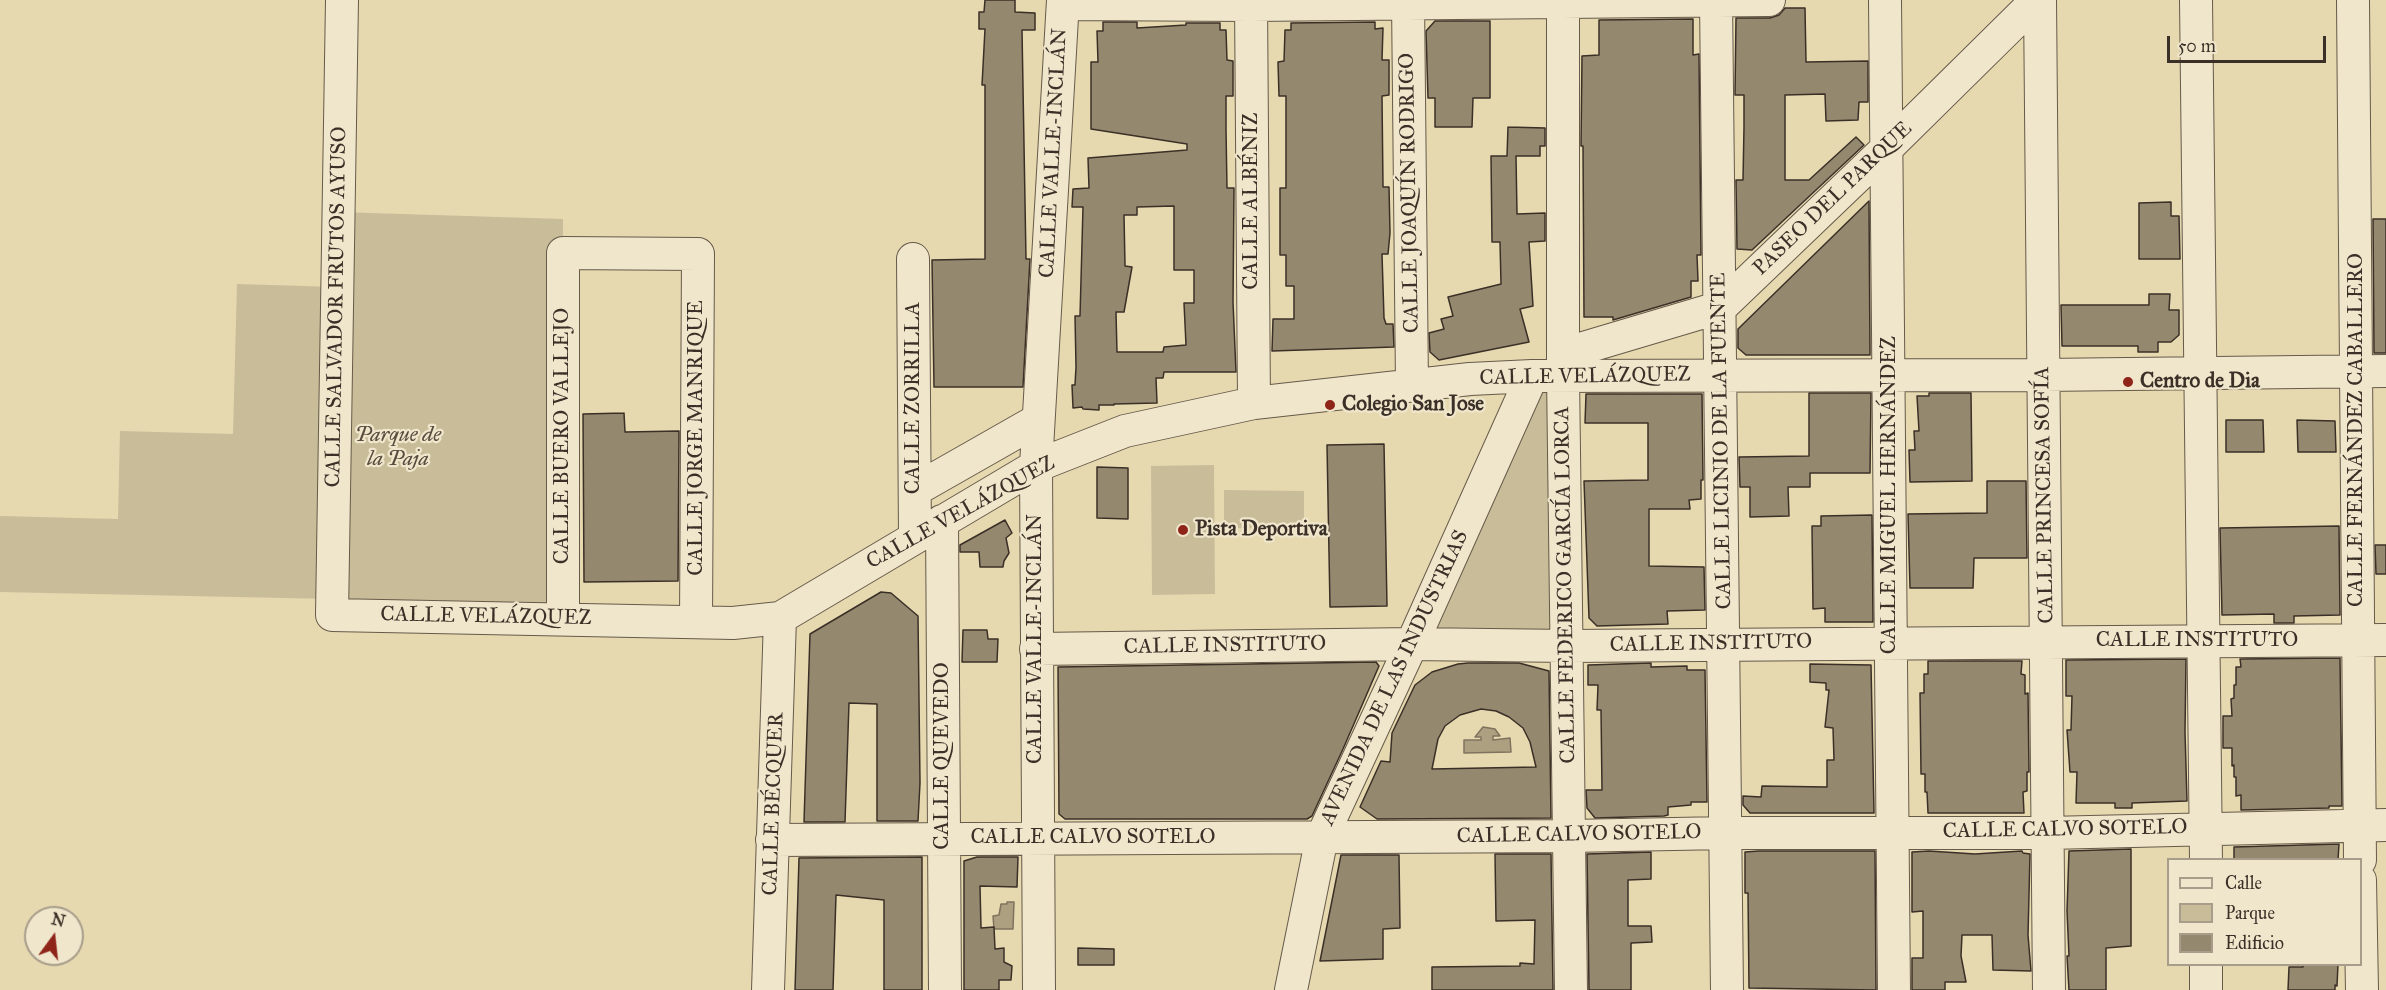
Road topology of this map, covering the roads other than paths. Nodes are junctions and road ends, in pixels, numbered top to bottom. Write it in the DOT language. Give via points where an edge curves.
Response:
graph roads {
  1 [pos="342,0"];
  2 [pos="1716,0"];
  3 [pos="1769,0"];
  4 [pos="1885,0"];
  5 [pos="2038,0"];
  6 [pos="2196,0"];
  7 [pos="2353,0"];
  8 [pos="1563,1"];
  9 [pos="1063,2"];
  10 [pos="1408,2"];
  11 [pos="1251,3"];
  12 [pos="1886,149"];
  13 [pos="563,253"];
  14 [pos="914,258"];
  15 [pos="1720,307"];
  16 [pos="1563,364"];
  17 [pos="2372,371"];
  18 [pos="2201,373"];
  19 [pos="1720,375"];
  20 [pos="1890,375"];
  21 [pos="2042,375"];
  22 [pos="1532,376"];
  23 [pos="1412,385"];
  24 [pos="1254,403"];
  25 [pos="1038,420"];
  26 [pos="1036,466"];
  27 [pos="915,490"];
  28 [pos="942,521"];
  29 [pos="915,537"];
  30 [pos="332,615"];
  31 [pos="780,618"];
  32 [pos="563,619"];
  33 [pos="696,622"];
  34 [pos="2204,640"];
  35 [pos="2372,640"];
  36 [pos="2047,642"];
  37 [pos="1891,643"];
  38 [pos="1412,644"];
  39 [pos="1723,644"];
  40 [pos="1567,646"];
  41 [pos="1036,649"];
  42 [pos="2373,826"];
  43 [pos="2206,828"];
  44 [pos="1725,832"];
  45 [pos="1893,832"];
  46 [pos="2048,832"];
  47 [pos="1570,836"];
  48 [pos="1322,837"];
  49 [pos="944,839"];
  50 [pos="772,840"];
  51 [pos="1037,840"];
  52 [pos="2206,858"];
  53 [pos="2361,858"];
  54 [pos="2362,886"];
  55 [pos="2374,953"];
  56 [pos="2206,966"];
  57 [pos="768,990"];
  58 [pos="945,990"];
  59 [pos="1039,990"];
  60 [pos="1292,990"];
  61 [pos="1572,990"];
  62 [pos="1727,990"];
  63 [pos="1894,990"];
  64 [pos="2049,990"];
  65 [pos="2206,990"];
  66 [pos="2362,990"];
  1 -- 30 [label="street, CALLE SALVADOR FRUTOS AYUSO"];
  2 -- 3 [label="street"];
  2 -- 8 [label="street"];
  2 -- 15 [label="street, CALLE LICINIO DE LA FUENTE"];
  4 -- 12 [label="street, CALLE MIGUEL HERNÁNDEZ"];
  5 -- 12 [label="street, PASEO DEL PARQUE"];
  5 -- 21 [label="street, CALLE PRINCESA SOFÍA"];
  6 -- 18 [label="street"];
  7 -- 17 [label="street, CALLE FERNÁNDEZ CABALLERO"];
  8 -- 10 [label="street"];
  8 -- 16 [label="street, CALLE FEDERICO GARCÍA LORCA"];
  9 -- 11 [label="street"];
  9 -- 25 [label="street, CALLE VALLE-INCLÁN"];
  10 -- 11 [label="street"];
  10 -- 23 [label="street, CALLE JOAQUÍN RODRIGO"];
  11 -- 24 [label="street, CALLE ALBÉNIZ"];
  12 -- 15 [label="street, PASEO DEL PARQUE"];
  12 -- 20 [label="street, CALLE MIGUEL HERNÁNDEZ"];
  13 -- 32 [label="street, CALLE BUERO VALLEJO"];
  13 -- 33 [label="street, CALLE JORGE MANRIQUE" via="698,254"];
  14 -- 27 [label="street, CALLE ZORRILLA"];
  15 -- 16 [label="street, PASEO DEL PARQUE"];
  15 -- 19 [label="street, CALLE LICINIO DE LA FUENTE"];
  16 -- 19 [label="street, CALLE VELÁZQUEZ"];
  16 -- 22 [label="street, CALLE VELÁZQUEZ"];
  16 -- 40 [label="street, CALLE FEDERICO GARCÍA LORCA"];
  17 -- 18 [label="street, CALLE VELÁZQUEZ"];
  17 -- 35 [label="street, CALLE FERNÁNDEZ CABALLERO"];
  18 -- 21 [label="street, CALLE VELÁZQUEZ"];
  18 -- 34 [label="street"];
  19 -- 20 [label="street, CALLE VELÁZQUEZ"];
  19 -- 39 [label="street, CALLE LICINIO DE LA FUENTE"];
  20 -- 21 [label="street, CALLE VELÁZQUEZ"];
  20 -- 37 [label="street, CALLE MIGUEL HERNÁNDEZ"];
  21 -- 36 [label="street, CALLE PRINCESA SOFÍA"];
  22 -- 23 [label="street, CALLE VELÁZQUEZ"];
  22 -- 38 [label="street, AVENIDA DE LAS INDUSTRIAS"];
  23 -- 24 [label="street, CALLE VELÁZQUEZ"];
  24 -- 26 [label="street, CALLE VELÁZQUEZ" via="1125,431"];
  25 -- 26 [label="street, CALLE VALLE-INCLÁN"];
  25 -- 27 [label="street, CALLE VELÁZQUEZ"];
  26 -- 28 [label="street, CALLE VELÁZQUEZ"];
  26 -- 41 [label="street, CALLE VALLE-INCLÁN"];
  27 -- 29 [label="street, CALLE ZORRILLA"];
  28 -- 29 [label="street, CALLE VELÁZQUEZ"];
  28 -- 49 [label="street, CALLE QUEVEDO"];
  29 -- 31 [label="street, CALLE VELÁZQUEZ"];
  30 -- 32 [label="street, CALLE VELÁZQUEZ"];
  31 -- 33 [label="street, CALLE VELÁZQUEZ"];
  31 -- 50 [label="street, CALLE BÉCQUER"];
  32 -- 33 [label="street, CALLE VELÁZQUEZ"];
  34 -- 35 [label="street, CALLE INSTITUTO"];
  34 -- 36 [label="street, CALLE INSTITUTO"];
  34 -- 43 [label="street"];
  35 -- 42 [label="street, CALLE FERNÁNDEZ CABALLERO"];
  36 -- 37 [label="street, CALLE INSTITUTO"];
  36 -- 46 [label="street, CALLE PRINCESA SOFÍA"];
  37 -- 39 [label="street, CALLE INSTITUTO"];
  37 -- 45 [label="street, CALLE MIGUEL HERNÁNDEZ"];
  38 -- 40 [label="street, CALLE INSTITUTO"];
  38 -- 41 [label="street, CALLE INSTITUTO"];
  38 -- 48 [label="street, AVENIDA DE LAS INDUSTRIAS"];
  39 -- 40 [label="street, CALLE INSTITUTO"];
  39 -- 44 [label="street, CALLE LICINIO DE LA FUENTE"];
  40 -- 47 [label="street, CALLE FEDERICO GARCÍA LORCA"];
  41 -- 51 [label="street, CALLE VALLE-INCLÁN"];
  42 -- 43 [label="street, CALLE CALVO SOTELO"];
  42 -- 53 [label="street, CALLE FERNÁNDEZ CABALLERO"];
  43 -- 46 [label="street, CALLE CALVO SOTELO"];
  43 -- 52 [label="street"];
  44 -- 45 [label="street, CALLE CALVO SOTELO"];
  44 -- 47 [label="street, CALLE CALVO SOTELO"];
  44 -- 62 [label="street, CALLE LICINIO DE LA FUENTE"];
  45 -- 46 [label="street, CALLE CALVO SOTELO"];
  45 -- 63 [label="street, CALLE MIGUEL HERNÁNDEZ"];
  46 -- 64 [label="street, CALLE PRINCESA SOFÍA"];
  47 -- 48 [label="street, CALLE CALVO SOTELO"];
  47 -- 61 [label="street, CALLE FEDERICO GARCÍA LORCA"];
  48 -- 51 [label="street, CALLE CALVO SOTELO"];
  48 -- 60 [label="street, AVENIDA DE LAS INDUSTRIAS"];
  49 -- 50 [label="street, CALLE CALVO SOTELO"];
  49 -- 51 [label="street, CALLE CALVO SOTELO"];
  49 -- 58 [label="street, CALLE QUEVEDO"];
  50 -- 57 [label="street, CALLE BÉCQUER"];
  51 -- 59 [label="street, CALLE VALLE-INCLÁN"];
  54 -- 55 [label="street"];
  55 -- 66 [label="street"];
  56 -- 65 [label="street"];
}
